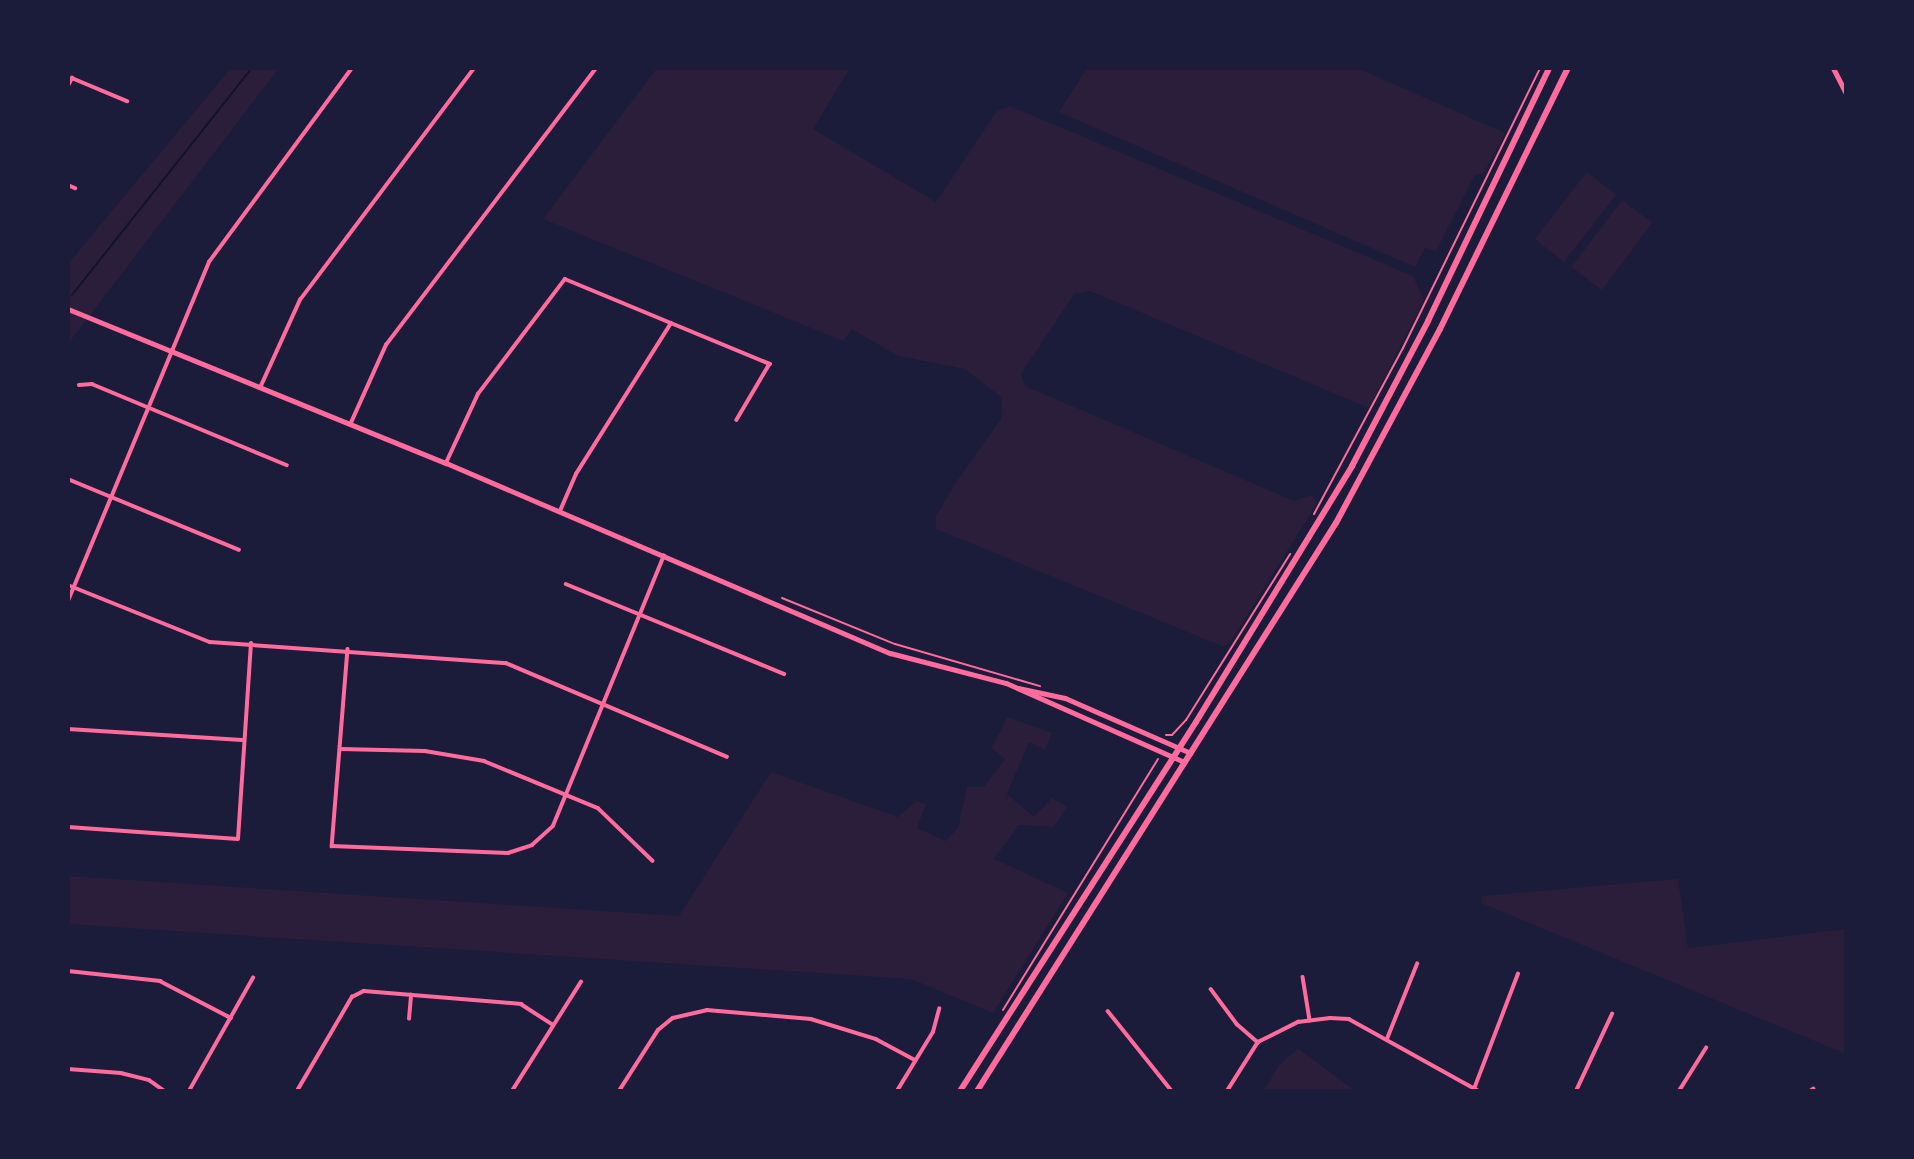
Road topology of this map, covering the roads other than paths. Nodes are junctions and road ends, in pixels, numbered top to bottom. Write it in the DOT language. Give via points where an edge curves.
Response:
graph roads {
  1 [pos="352,68"];
  2 [pos="474,68"];
  3 [pos="1549,68"];
  4 [pos="1568,68"];
  5 [pos="1833,68"];
  6 [pos="594,69"];
  7 [pos="1544,78"];
  8 [pos="1560,85"];
  9 [pos="68,86"];
  10 [pos="1846,94"];
  11 [pos="128,101"];
  12 [pos="68,185"];
  13 [pos="75,188"];
  14 [pos="1475,224"];
  15 [pos="1490,229"];
  16 [pos="68,309"];
  17 [pos="1428,321"];
  18 [pos="671,323"];
  19 [pos="1440,329"];
  20 [pos="172,351"];
  21 [pos="79,385"];
  22 [pos="260,388"];
  23 [pos="1390,394"];
  24 [pos="1402,402"];
  25 [pos="148,407"];
  26 [pos="737,420"];
  27 [pos="350,425"];
  28 [pos="446,463"];
  29 [pos="287,465"];
  30 [pos="68,479"];
  31 [pos="111,497"];
  32 [pos="560,512"];
  33 [pos="1322,515"];
  34 [pos="1336,523"];
  35 [pos="239,550"];
  36 [pos="664,556"];
  37 [pos="566,584"];
  38 [pos="68,585"];
  39 [pos="74,587"];
  40 [pos="68,601"];
  41 [pos="639,615"];
  42 [pos="1252,629"];
  43 [pos="1265,636"];
  44 [pos="251,643"];
  45 [pos="348,649"];
  46 [pos="783,674"];
  47 [pos="1012,686"];
  48 [pos="604,704"];
  49 [pos="68,729"];
  50 [pos="242,740"];
  51 [pos="1178,748"];
  52 [pos="341,749"];
  53 [pos="1190,753"];
  54 [pos="1172,756"];
  55 [pos="727,757"];
  56 [pos="1184,762"];
  57 [pos="566,796"];
  58 [pos="68,827"];
  59 [pos="653,861"];
  60 [pos="1101,868"];
  61 [pos="1112,875"];
  62 [pos="1418,964"];
  63 [pos="68,971"];
  64 [pos="1518,974"];
  65 [pos="1303,977"];
  66 [pos="253,978"];
  67 [pos="581,982"];
  68 [pos="1211,989"];
  69 [pos="411,995"];
  70 [pos="939,1009"];
  71 [pos="1108,1011"];
  72 [pos="1612,1014"];
  73 [pos="230,1018"];
  74 [pos="409,1019"];
  75 [pos="1310,1020"];
  76 [pos="553,1025"];
  77 [pos="1387,1039"];
  78 [pos="1258,1042"];
  79 [pos="1706,1048"];
  80 [pos="915,1060"];
  81 [pos="68,1069"];
  82 [pos="1476,1090"];
  83 [pos="165,1091"];
  84 [pos="189,1091"];
  85 [pos="297,1091"];
  86 [pos="512,1091"];
  87 [pos="620,1091"];
  88 [pos="897,1091"];
  89 [pos="960,1091"];
  90 [pos="977,1091"];
  91 [pos="1172,1091"];
  92 [pos="1227,1091"];
  93 [pos="1576,1091"];
  94 [pos="1679,1091"];
  1 -- 20 [label="street" via="214,252"];
  2 -- 22 [label="street" via="300,300"];
  3 -- 7 [label="main road"];
  4 -- 8 [label="main road"];
  5 -- 10 [label="street"];
  6 -- 27 [label="street" via="386,345"];
  7 -- 8 [label="main road"];
  7 -- 14 [label="main road"];
  8 -- 15 [label="main road"];
  9 -- 11 [label="street" via="72,78"];
  12 -- 13 [label="street"];
  14 -- 15 [label="main road"];
  14 -- 17 [label="main road"];
  15 -- 19 [label="main road"];
  16 -- 20 [label="street"];
  17 -- 19 [label="main road"];
  17 -- 23 [label="main road"];
  18 -- 26 [label="street" via="770,364"];
  18 -- 28 [label="street" via="565,279 478,394"];
  18 -- 32 [label="street" via="576,474"];
  19 -- 24 [label="main road"];
  20 -- 22 [label="street"];
  20 -- 25 [label="street"];
  21 -- 25 [label="street" via="92,384"];
  22 -- 27 [label="street"];
  23 -- 24 [label="main road"];
  23 -- 33 [label="main road"];
  24 -- 34 [label="main road"];
  25 -- 29 [label="street"];
  25 -- 31 [label="street"];
  27 -- 28 [label="street"];
  28 -- 32 [label="street"];
  30 -- 31 [label="street"];
  31 -- 35 [label="street"];
  31 -- 39 [label="street"];
  32 -- 36 [label="street"];
  33 -- 34 [label="main road"];
  33 -- 42 [label="main road"];
  34 -- 43 [label="main road"];
  36 -- 41 [label="street"];
  36 -- 47 [label="street" via="890,653"];
  37 -- 41 [label="street"];
  38 -- 39 [label="street"];
  39 -- 40 [label="street"];
  39 -- 44 [label="street" via="210,642"];
  41 -- 46 [label="street"];
  41 -- 48 [label="street"];
  42 -- 43 [label="main road"];
  42 -- 51 [label="main road"];
  43 -- 53 [label="main road"];
  44 -- 45 [label="street"];
  44 -- 50 [label="street"];
  45 -- 48 [label="street" via="506,663"];
  45 -- 52 [label="street"];
  47 -- 51 [label="street" via="1065,698"];
  47 -- 54 [label="street"];
  48 -- 55 [label="street"];
  48 -- 57 [label="street"];
  49 -- 50 [label="street"];
  50 -- 58 [label="street" via="238,839"];
  51 -- 53 [label="street"];
  51 -- 54 [label="main road"];
  52 -- 57 [label="street" via="425,751 484,761"];
  52 -- 57 [label="street" via="332,846 508,853 532,845 553,827"];
  53 -- 56 [label="main road"];
  54 -- 56 [label="street"];
  54 -- 60 [label="main road"];
  56 -- 61 [label="main road"];
  57 -- 59 [label="street" via="598,808"];
  60 -- 61 [label="main road"];
  60 -- 89 [label="main road"];
  61 -- 90 [label="main road"];
  62 -- 77 [label="street"];
  63 -- 73 [label="street" via="160,981"];
  64 -- 82 [label="street"];
  65 -- 75 [label="street"];
  66 -- 73 [label="street"];
  67 -- 76 [label="street"];
  68 -- 78 [label="street" via="1237,1024"];
  69 -- 74 [label="street"];
  69 -- 76 [label="street" via="521,1004"];
  69 -- 85 [label="street" via="363,991 352,997"];
  70 -- 80 [label="street" via="933,1032"];
  71 -- 91 [label="street"];
  72 -- 93 [label="street"];
  73 -- 84 [label="street"];
  75 -- 77 [label="street" via="1349,1019"];
  75 -- 78 [label="street" via="1278,1029"];
  76 -- 86 [label="street"];
  77 -- 82 [label="street"];
  78 -- 92 [label="street"];
  79 -- 94 [label="street"];
  80 -- 87 [label="street" via="876,1039 811,1019 707,1010 673,1018 658,1030"];
  80 -- 88 [label="street"];
  81 -- 83 [label="street" via="121,1073 149,1080"];
}
